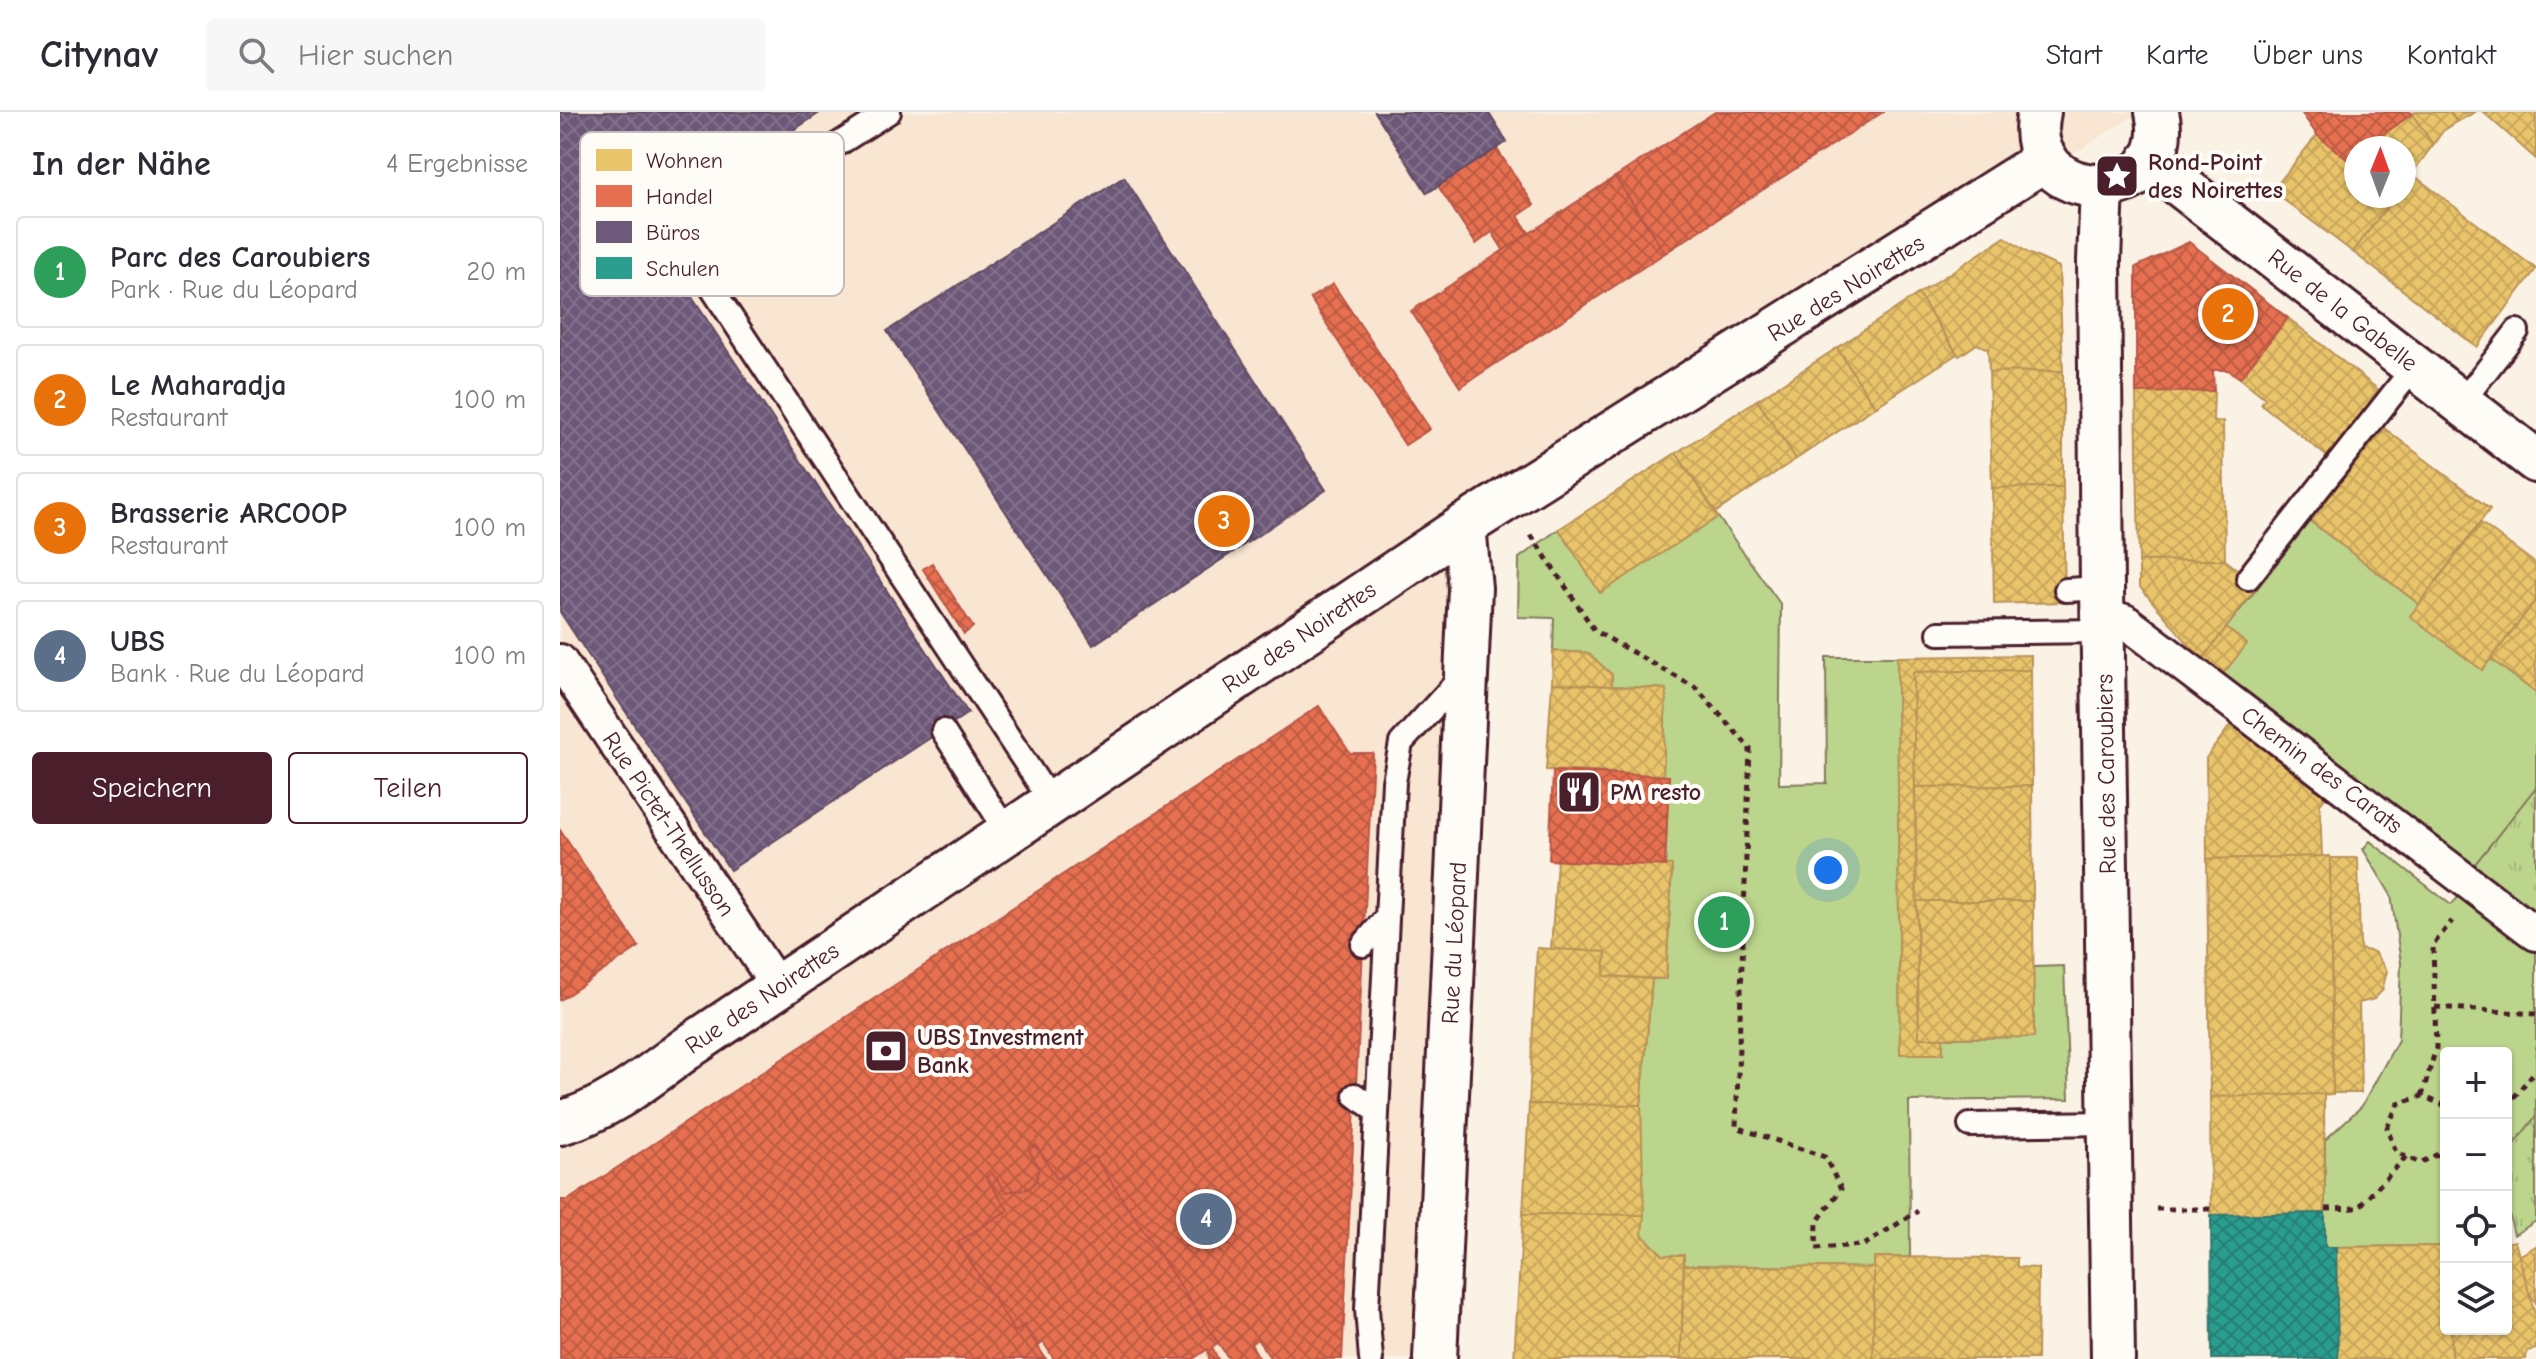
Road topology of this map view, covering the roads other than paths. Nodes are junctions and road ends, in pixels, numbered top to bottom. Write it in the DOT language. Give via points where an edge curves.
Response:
graph roads {
  1 [pos="889,112"];
  2 [pos="2039,112"];
  3 [pos="2157,112"];
  4 [pos="844,140"];
  5 [pos="2046,159"];
  6 [pos="2149,161"];
  7 [pos="2102,188"];
  8 [pos="717,296"];
  9 [pos="2517,331"];
  10 [pos="2415,366"];
  11 [pos="2462,402"];
  12 [pos="2536,461"];
  13 [pos="1464,526"];
  14 [pos="2248,578"];
  15 [pos="2094,606"];
  16 [pos="1939,633"];
  17 [pos="560,661"];
  18 [pos="1466,672"];
  19 [pos="943,731"];
  20 [pos="1052,803"];
  21 [pos="1007,832"];
  22 [pos="1386,918"];
  23 [pos="2536,934"];
  24 [pos="1363,945"];
  25 [pos="778,987"];
  26 [pos="1355,1095"];
  27 [pos="1375,1110"];
  28 [pos="560,1123"];
  29 [pos="2112,1123"];
  30 [pos="1970,1125"];
  31 [pos="1371,1359"];
  32 [pos="1435,1359"];
  33 [pos="2113,1359"];
  1 -- 4 [label="lane"];
  2 -- 5 [label="street" via="2039,142"];
  3 -- 6 [label="street" via="2158,138"];
  5 -- 7 [label="street" via="2060,175 2081,186"];
  5 -- 13 [label="street, Rue des Noirettes"];
  6 -- 7 [label="street" via="2132,179"];
  6 -- 10 [label="street, Rue de la Gabelle"];
  7 -- 15 [label="street, Rue des Caroubiers"];
  8 -- 20 [label="lane"];
  9 -- 11 [label="lane"];
  10 -- 11 [label="street, Rue de la Gabelle"];
  10 -- 14 [label="lane" via="2310,488"];
  11 -- 12 [label="street, Rue de la Gabelle"];
  13 -- 18 [label="street, Rue du Léopard" via="1470,588"];
  13 -- 20 [label="street, Rue des Noirettes"];
  15 -- 16 [label="lane"];
  15 -- 23 [label="street, Chemin des Carats" via="2125,621"];
  15 -- 29 [label="street, Rue des Caroubiers"];
  17 -- 25 [label="street, Rue Pictet-Thellusson"];
  18 -- 22 [label="lane" via="1401,743"];
  18 -- 32 [label="street, Rue du Léopard"];
  19 -- 21 [label="lane"];
  20 -- 21 [label="street, Rue des Noirettes"];
  21 -- 25 [label="street, Rue des Noirettes"];
  22 -- 24 [label="lane"];
  22 -- 27 [label="lane"];
  25 -- 28 [label="street, Rue des Noirettes" via="619,1097 590,1115"];
  26 -- 27 [label="lane"];
  27 -- 31 [label="lane" via="1367,1309"];
  29 -- 30 [label="lane"];
  29 -- 33 [label="street, Rue des Caroubiers"];
}
